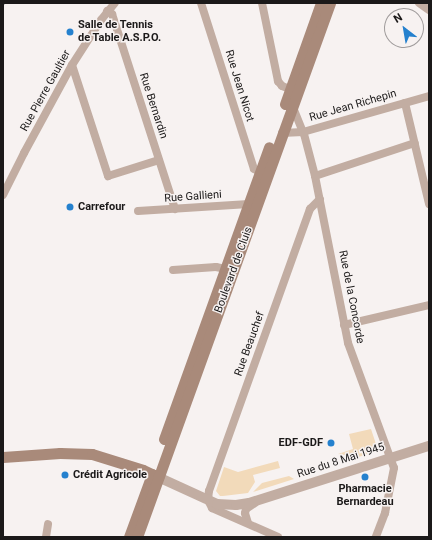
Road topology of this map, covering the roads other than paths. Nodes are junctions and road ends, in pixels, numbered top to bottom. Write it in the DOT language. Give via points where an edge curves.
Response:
graph roads {
  1 [pos="115,3"];
  2 [pos="201,3"];
  3 [pos="262,3"];
  4 [pos="321,3"];
  5 [pos="330,3"];
  6 [pos="419,3"];
  7 [pos="429,10"];
  8 [pos="108,11"];
  9 [pos="72,65"];
  10 [pos="290,89"];
  11 [pos="429,96"];
  12 [pos="405,103"];
  13 [pos="292,105"];
  14 [pos="303,132"];
  15 [pos="282,134"];
  16 [pos="415,143"];
  17 [pos="159,160"];
  18 [pos="260,172"];
  19 [pos="315,176"];
  20 [pos="3,195"];
  21 [pos="320,199"];
  22 [pos="249,204"];
  23 [pos="429,204"];
  24 [pos="175,209"];
  25 [pos="138,211"];
  26 [pos="173,270"];
  27 [pos="229,270"];
  28 [pos="429,305"];
  29 [pos="344,325"];
  30 [pos="429,446"];
  31 [pos="3,457"];
  32 [pos="389,458"];
  33 [pos="155,475"];
  34 [pos="208,500"];
  35 [pos="261,500"];
  36 [pos="248,523"];
  37 [pos="48,524"];
  38 [pos="46,537"];
  39 [pos="129,537"];
  40 [pos="137,537"];
  41 [pos="278,537"];
  42 [pos="376,537"];
  1 -- 8 [label="street, Rue Pierre Gaultier"];
  2 -- 18 [label="street, Rue Jean Nicot" via="254,169"];
  3 -- 10 [label="street" via="278,81"];
  4 -- 10 [label="main road, Boulevard de Cluis"];
  5 -- 13 [label="main road, Boulevard de Cluis"];
  6 -- 7 [label="street"];
  8 -- 9 [label="street, Rue Pierre Gaultier"];
  8 -- 17 [label="street, Rue Bernardin" via="112,14"];
  9 -- 17 [label="street" via="108,176"];
  9 -- 20 [label="street, Rue Pierre Gaultier"];
  10 -- 18 [label="main road, Boulevard de Cluis"];
  11 -- 12 [label="street, Rue Jean Richepin"];
  12 -- 14 [label="street, Rue Jean Richepin"];
  12 -- 16 [label="street"];
  13 -- 14 [label="street, Rue de la Concorde"];
  13 -- 15 [label="main road, Boulevard de Cluis"];
  14 -- 15 [label="street, Rue Jean Richepin"];
  14 -- 19 [label="street, Rue de la Concorde"];
  15 -- 27 [label="main road, Boulevard de Cluis"];
  16 -- 19 [label="street"];
  16 -- 23 [label="street"];
  17 -- 24 [label="street, Rue Bernardin"];
  18 -- 22 [label="main road, Boulevard de Cluis"];
  19 -- 21 [label="street, Rue de la Concorde"];
  21 -- 29 [label="street, Rue de la Concorde"];
  21 -- 34 [label="street, Rue Beauchef" via="310,209 209,491"];
  22 -- 24 [label="street, Rue Gallieni"];
  22 -- 27 [label="main road, Boulevard de Cluis"];
  24 -- 25 [label="street, Rue Gallieni"];
  26 -- 27 [label="street" via="216,267"];
  27 -- 33 [label="main road, Boulevard de Cluis"];
  28 -- 29 [label="street"];
  29 -- 32 [label="street, Rue de la Concorde"];
  30 -- 32 [label="street, Rue du 8 Mai 1945"];
  31 -- 33 [label="main road" via="60,453 92,454"];
  32 -- 35 [label="street, Rue du 8 Mai 1945"];
  32 -- 42 [label="street, Rue de la Concorde" via="394,468 385,513"];
  33 -- 34 [label="street, Rue du 8 Mai 1945"];
  33 -- 39 [label="main road, Boulevard de Cluis"];
  33 -- 40 [label="main road, Boulevard de Cluis"];
  34 -- 35 [label="street, Rue du 8 Mai 1945" via="230,505"];
  34 -- 36 [label="street" via="212,508"];
  35 -- 36 [label="street, Rue du 8 Mai 1945" via="246,509 245,518"];
  36 -- 41 [label="street"];
  37 -- 38 [label="street"];
}
